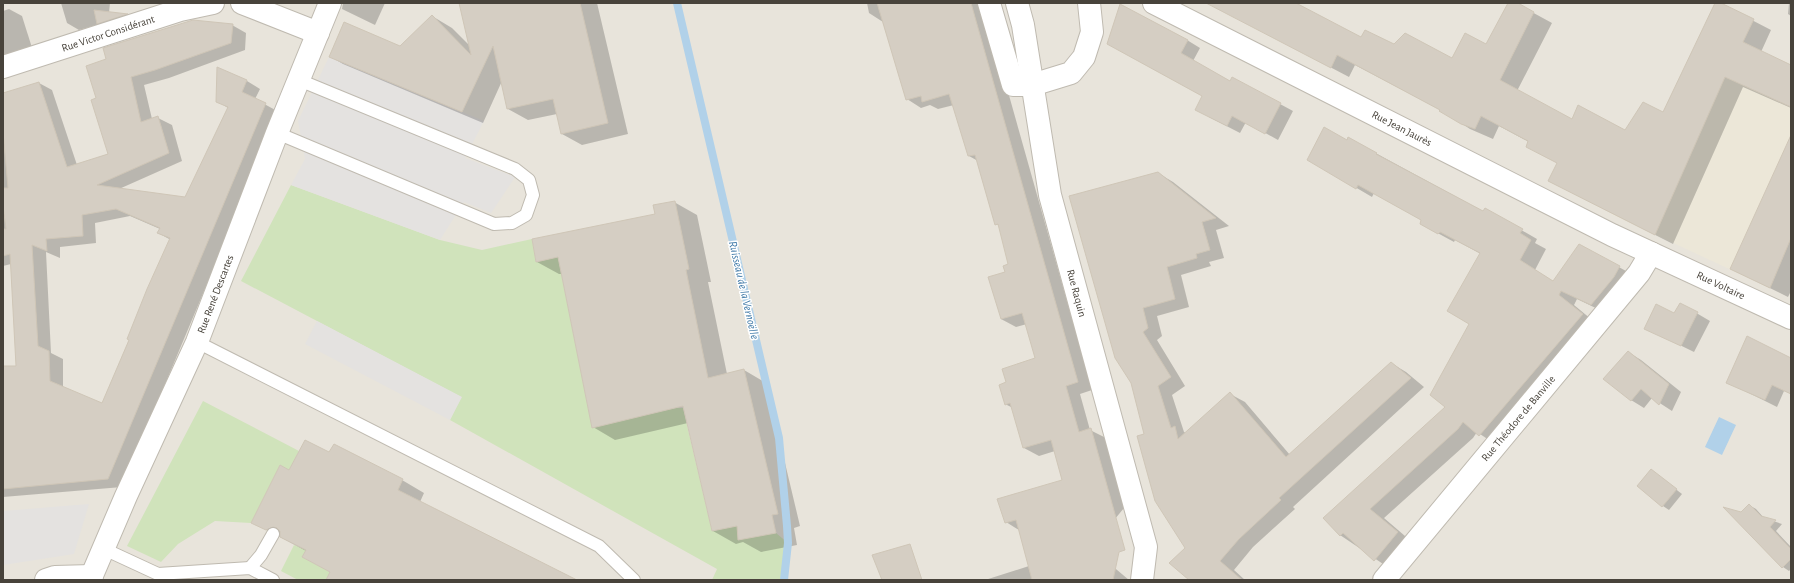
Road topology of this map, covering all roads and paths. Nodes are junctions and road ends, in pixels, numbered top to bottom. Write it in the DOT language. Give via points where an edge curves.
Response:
graph roads {
  1 [pos="213,3"];
  2 [pos="242,3"];
  3 [pos="330,3"];
  4 [pos="989,3"];
  5 [pos="1017,3"];
  6 [pos="1089,3"];
  7 [pos="1154,3"];
  8 [pos="318,34"];
  9 [pos="3,67"];
  10 [pos="299,80"];
  11 [pos="1032,85"];
  12 [pos="277,133"];
  13 [pos="1650,253"];
  14 [pos="1791,318"];
  15 [pos="197,342"];
  16 [pos="273,534"];
  17 [pos="104,548"];
  18 [pos="250,568"];
  19 [pos="94,579"];
  20 [pos="1144,579"];
  21 [pos="46,580"];
  22 [pos="273,580"];
  23 [pos="634,580"];
  24 [pos="1384,580"];
  1 -- 9 [label="street, Rue Victor Considérant" via="180,10"];
  2 -- 8 [label="street"];
  3 -- 8 [label="street, Rue René Descartes"];
  4 -- 11 [label="street" via="1012,84"];
  5 -- 11 [label="street, Rue Raquin"];
  6 -- 11 [label="street" via="1092,32 1084,57 1071,73"];
  7 -- 13 [label="street, Rue Jean Jaurès"];
  8 -- 10 [label="street, Rue René Descartes"];
  10 -- 12 [label="street, Rue René Descartes"];
  10 -- 12 [label="lane" via="516,169 529,180 533,195 526,215 512,223 494,224"];
  11 -- 20 [label="street, Rue Raquin" via="1050,195 1146,547"];
  12 -- 15 [label="street, Rue René Descartes"];
  13 -- 14 [label="street, Rue Voltaire"];
  13 -- 24 [label="street, Rue Théodore de Banville" via="1638,273"];
  15 -- 17 [label="street, Rue René Descartes"];
  15 -- 23 [label="lane" via="599,546"];
  16 -- 18 [label="lane"];
  17 -- 18 [label="lane" via="158,574"];
  17 -- 19 [label="street, Rue René Descartes"];
  18 -- 22 [label="lane"];
  19 -- 21 [label="street" via="55,577"];
}
